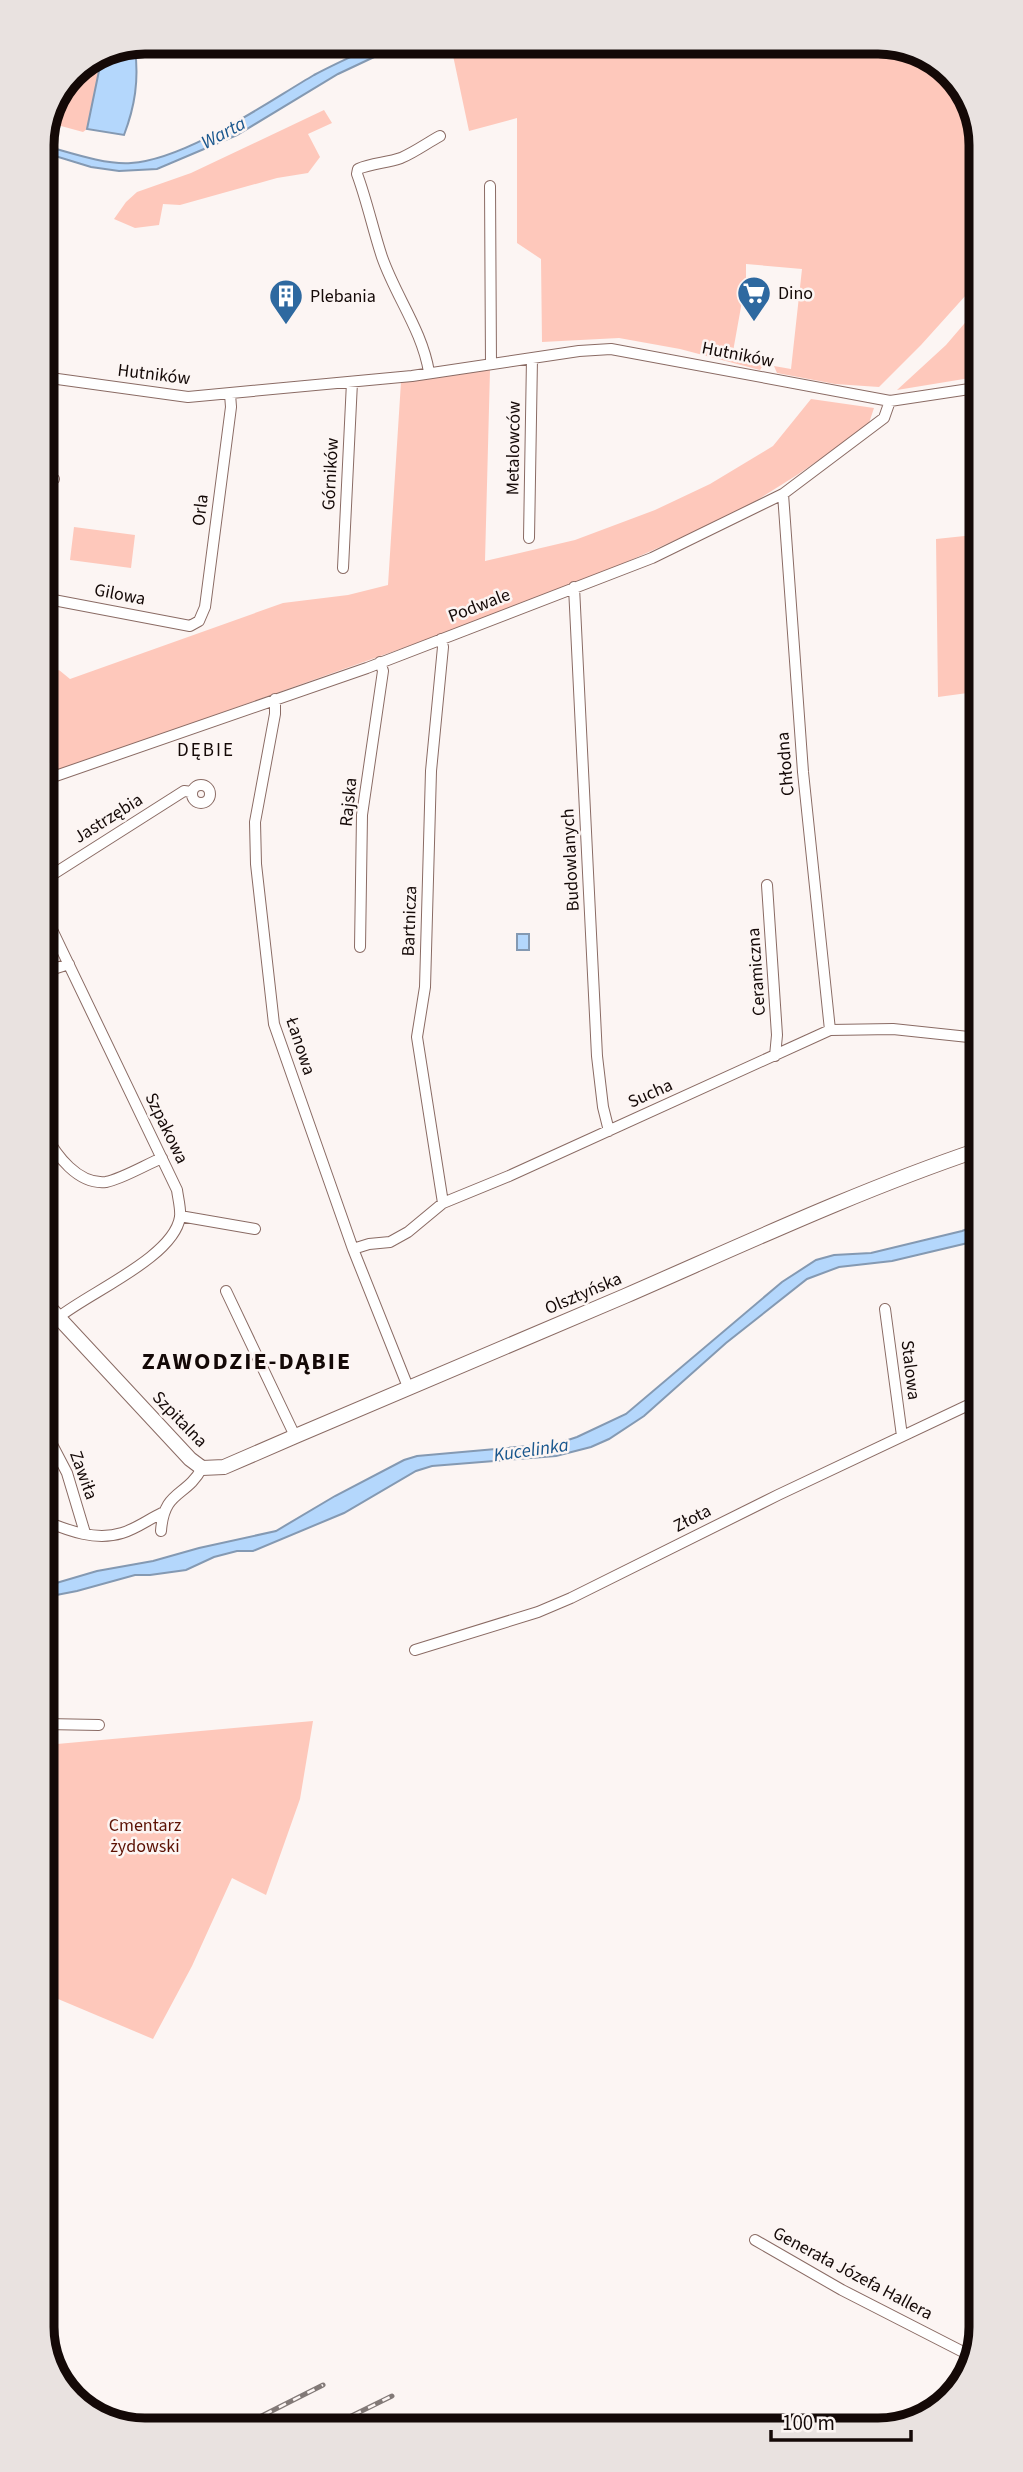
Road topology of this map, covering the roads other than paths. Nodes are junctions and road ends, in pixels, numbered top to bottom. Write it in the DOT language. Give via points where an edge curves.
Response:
graph roads {
  1 [pos="440,136"];
  2 [pos="490,186"];
  3 [pos="532,358"];
  4 [pos="492,363"];
  5 [pos="429,372"];
  6 [pos="54,379"];
  7 [pos="352,382"];
  8 [pos="969,389"];
  9 [pos="230,394"];
  10 [pos="890,401"];
  11 [pos="783,494"];
  12 [pos="528,538"];
  13 [pos="343,568"];
  14 [pos="574,587"];
  15 [pos="54,600"];
  16 [pos="190,626"];
  17 [pos="441,639"];
  18 [pos="380,662"];
  19 [pos="275,699"];
  20 [pos="54,776"];
  21 [pos="192,792"];
  22 [pos="54,874"];
  23 [pos="767,885"];
  24 [pos="54,933"];
  25 [pos="360,947"];
  26 [pos="69,964"];
  27 [pos="54,969"];
  28 [pos="830,1030"];
  29 [pos="969,1037"];
  30 [pos="775,1056"];
  31 [pos="608,1131"];
  32 [pos="54,1152"];
  33 [pos="969,1153"];
  34 [pos="162,1158"];
  35 [pos="443,1203"];
  36 [pos="180,1216"];
  37 [pos="255,1228"];
  38 [pos="353,1249"];
  39 [pos="226,1291"];
  40 [pos="885,1309"];
  41 [pos="54,1312"];
  42 [pos="59,1317"];
  43 [pos="408,1387"];
  44 [pos="969,1405"];
  45 [pos="295,1436"];
  46 [pos="902,1436"];
  47 [pos="54,1448"];
  48 [pos="202,1468"];
  49 [pos="162,1513"];
  50 [pos="54,1525"];
  51 [pos="161,1531"];
  52 [pos="85,1533"];
  53 [pos="415,1650"];
  54 [pos="54,1724"];
  55 [pos="99,1725"];
  56 [pos="755,2240"];
  57 [pos="965,2353"];
  1 -- 5 [label="street" via="399,159 358,169 357,174 382,258 421,338"];
  2 -- 4 [label="street"];
  3 -- 4 [label="street, Hutników"];
  3 -- 10 [label="street, Hutników" via="611,349"];
  3 -- 12 [label="street, Metalowców"];
  4 -- 5 [label="street, Hutników"];
  5 -- 7 [label="street, Hutników"];
  6 -- 9 [label="street, Hutników" via="188,397"];
  7 -- 9 [label="street, Hutników"];
  7 -- 13 [label="street, Górników"];
  8 -- 10 [label="street, Hutników"];
  9 -- 16 [label="street, Orla" via="232,407 205,607 199,621"];
  10 -- 11 [label="street, Podwale" via="884,418"];
  11 -- 14 [label="street, Podwale" via="652,558"];
  11 -- 28 [label="street, Chłodna" via="803,772"];
  14 -- 17 [label="street, Podwale"];
  14 -- 31 [label="street, Budowlanych" via="597,1056"];
  15 -- 16 [label="street, Gilowa"];
  17 -- 18 [label="street, Podwale"];
  17 -- 35 [label="street, Bartnicza" via="431,771 425,988 416,1037"];
  18 -- 19 [label="street, Podwale"];
  18 -- 25 [label="street, Rajska" via="383,671 362,815"];
  19 -- 20 [label="street, Podwale"];
  19 -- 38 [label="street, Łanowa" via="255,822 274,1024"];
  21 -- 22 [label="street, Jastrzębia" via="184,791"];
  23 -- 30 [label="street, Ceramiczna"];
  24 -- 26 [label="street, Szpakowa"];
  26 -- 27 [label="street"];
  26 -- 34 [label="street, Szpakowa"];
  28 -- 29 [label="street, Sucha" via="893,1029"];
  28 -- 30 [label="street, Sucha"];
  30 -- 31 [label="street, Sucha"];
  31 -- 35 [label="street, Sucha"];
  32 -- 34 [label="street" via="70,1169 94,1181 108,1182"];
  33 -- 43 [label="street, Olsztyńska" via="866,1190"];
  34 -- 36 [label="street, Szpakowa" via="177,1190"];
  35 -- 38 [label="street, Sucha" via="390,1242"];
  36 -- 37 [label="street"];
  36 -- 42 [label="street" via="169,1241 145,1262"];
  38 -- 43 [label="street, Łanowa"];
  39 -- 45 [label="street"];
  40 -- 46 [label="street, Stalowa"];
  41 -- 42 [label="street, Szpitalna"];
  42 -- 48 [label="street, Szpitalna"];
  43 -- 45 [label="street, Olsztyńska"];
  44 -- 46 [label="street, Złota"];
  45 -- 48 [label="street, Olsztyńska" via="224,1467"];
  46 -- 53 [label="street, Złota" via="572,1598"];
  47 -- 52 [label="street, Zawiła" via="67,1473"];
  48 -- 49 [label="street"];
  49 -- 51 [label="street"];
  49 -- 52 [label="street" via="120,1534"];
  50 -- 52 [label="street"];
  54 -- 55 [label="street"];
  56 -- 57 [label="street, Generała Józefa Hallera"];
}
